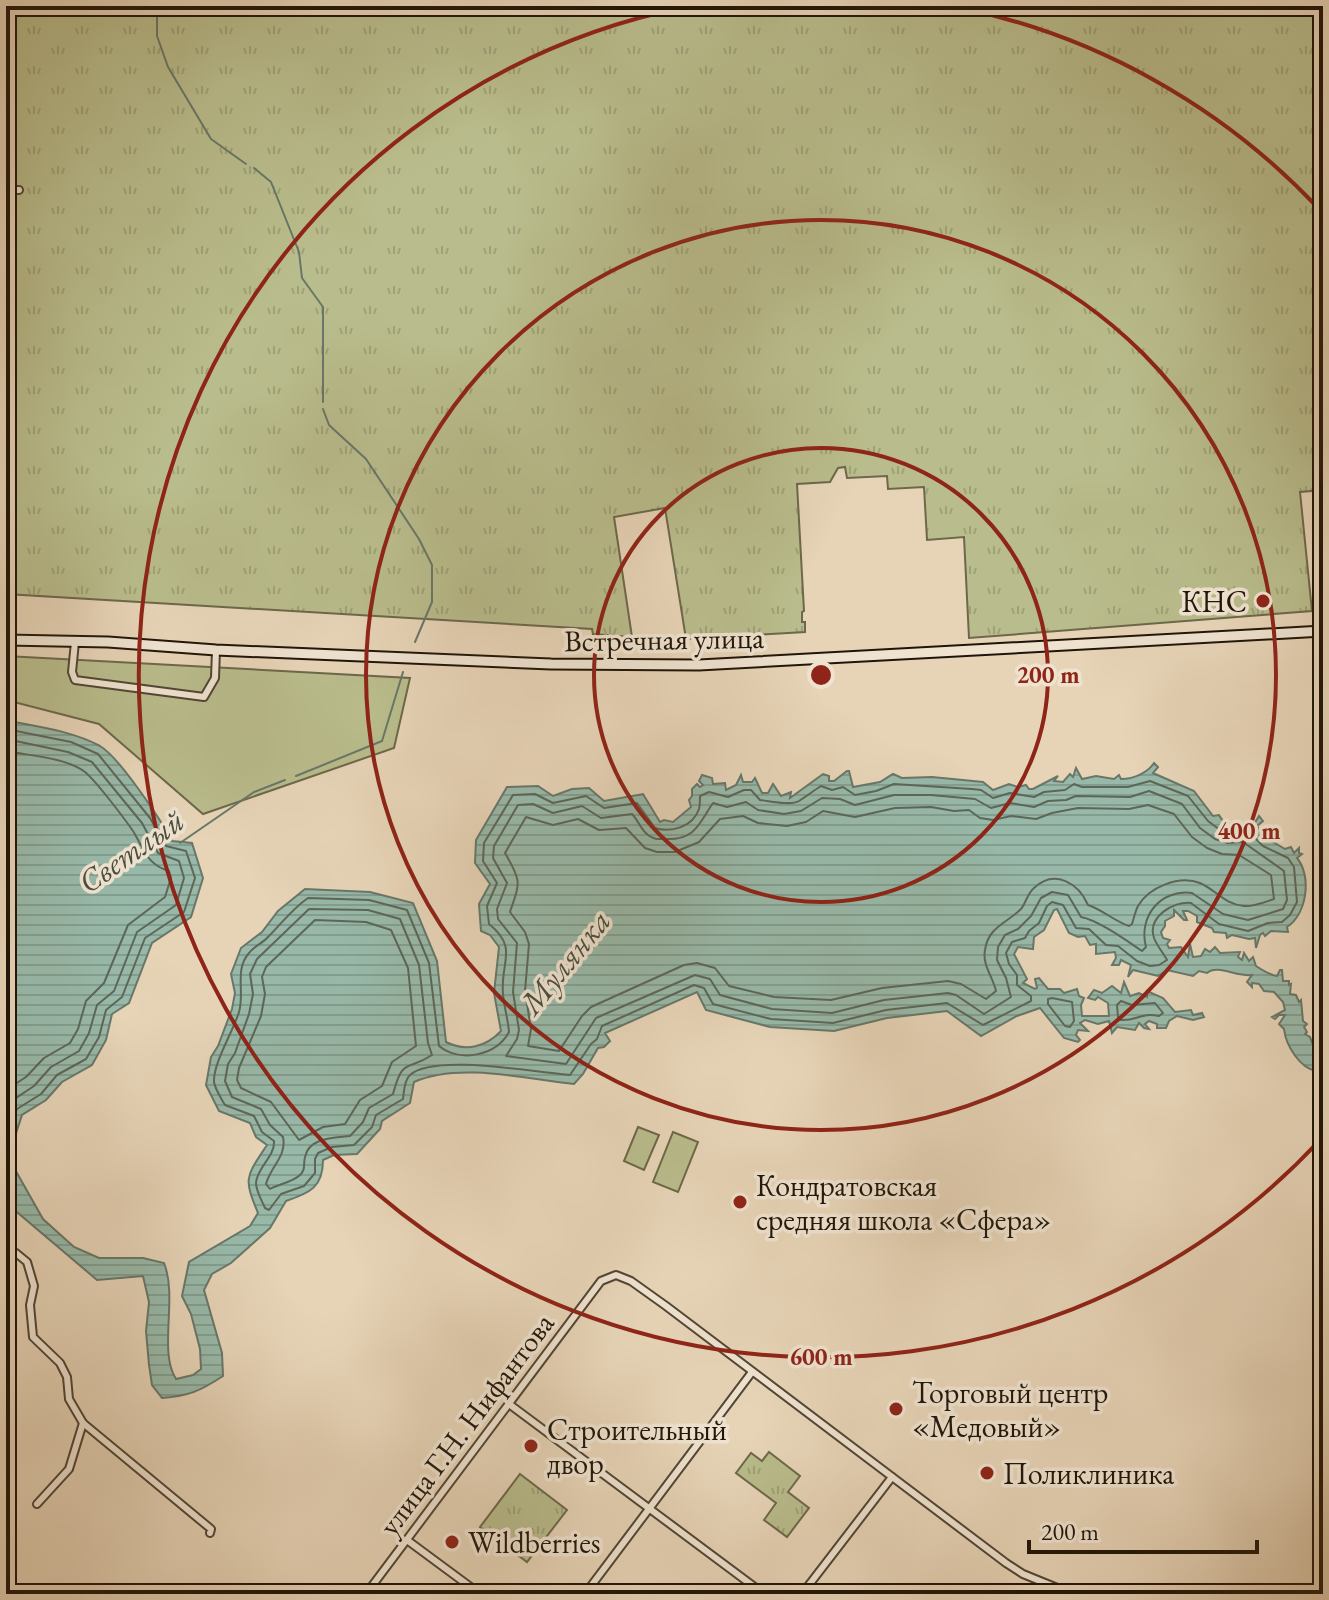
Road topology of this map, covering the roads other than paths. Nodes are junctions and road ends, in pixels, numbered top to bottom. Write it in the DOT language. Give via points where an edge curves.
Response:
graph roads {
  1 [pos="6,190"];
  2 [pos="19,190"];
  3 [pos="1323,631"];
  4 [pos="6,640"];
  5 [pos="75,642"];
  6 [pos="216,650"];
  7 [pos="6,1251"];
  8 [pos="752,1372"];
  9 [pos="509,1404"];
  10 [pos="83,1423"];
  11 [pos="892,1477"];
  12 [pos="37,1504"];
  13 [pos="649,1509"];
  14 [pos="210,1533"];
  15 [pos="407,1540"];
  16 [pos="6,1581"];
  17 [pos="24,1594"];
  18 [pos="366,1594"];
  19 [pos="480,1594"];
  20 [pos="585,1594"];
  21 [pos="764,1594"];
  22 [pos="802,1594"];
  23 [pos="1072,1594"];
  1 -- 2 [label="street"];
  3 -- 6 [label="main road, Встречная улица" via="699,665"];
  4 -- 5 [label="main road, Встречная улица"];
  5 -- 6 [label="main road, Встречная улица"];
  5 -- 6 [label="street" via="75,680 204,697 215,678"];
  7 -- 10 [label="street" via="27,1262 34,1286 33,1337 60,1363 69,1399"];
  8 -- 9 [label="street, улица Г.Н. Нифантова" via="616,1275 601,1281"];
  8 -- 11 [label="street"];
  8 -- 13 [label="street"];
  9 -- 13 [label="street"];
  9 -- 15 [label="street, улица Г.Н. Нифантова"];
  10 -- 12 [label="street" via="69,1469"];
  10 -- 14 [label="street"];
  11 -- 22 [label="street"];
  11 -- 23 [label="street" via="1012,1567"];
  13 -- 20 [label="street"];
  13 -- 21 [label="street"];
  15 -- 18 [label="street, улица Г.Н. Нифантова"];
  15 -- 19 [label="street"];
  16 -- 17 [label="street"];
}
